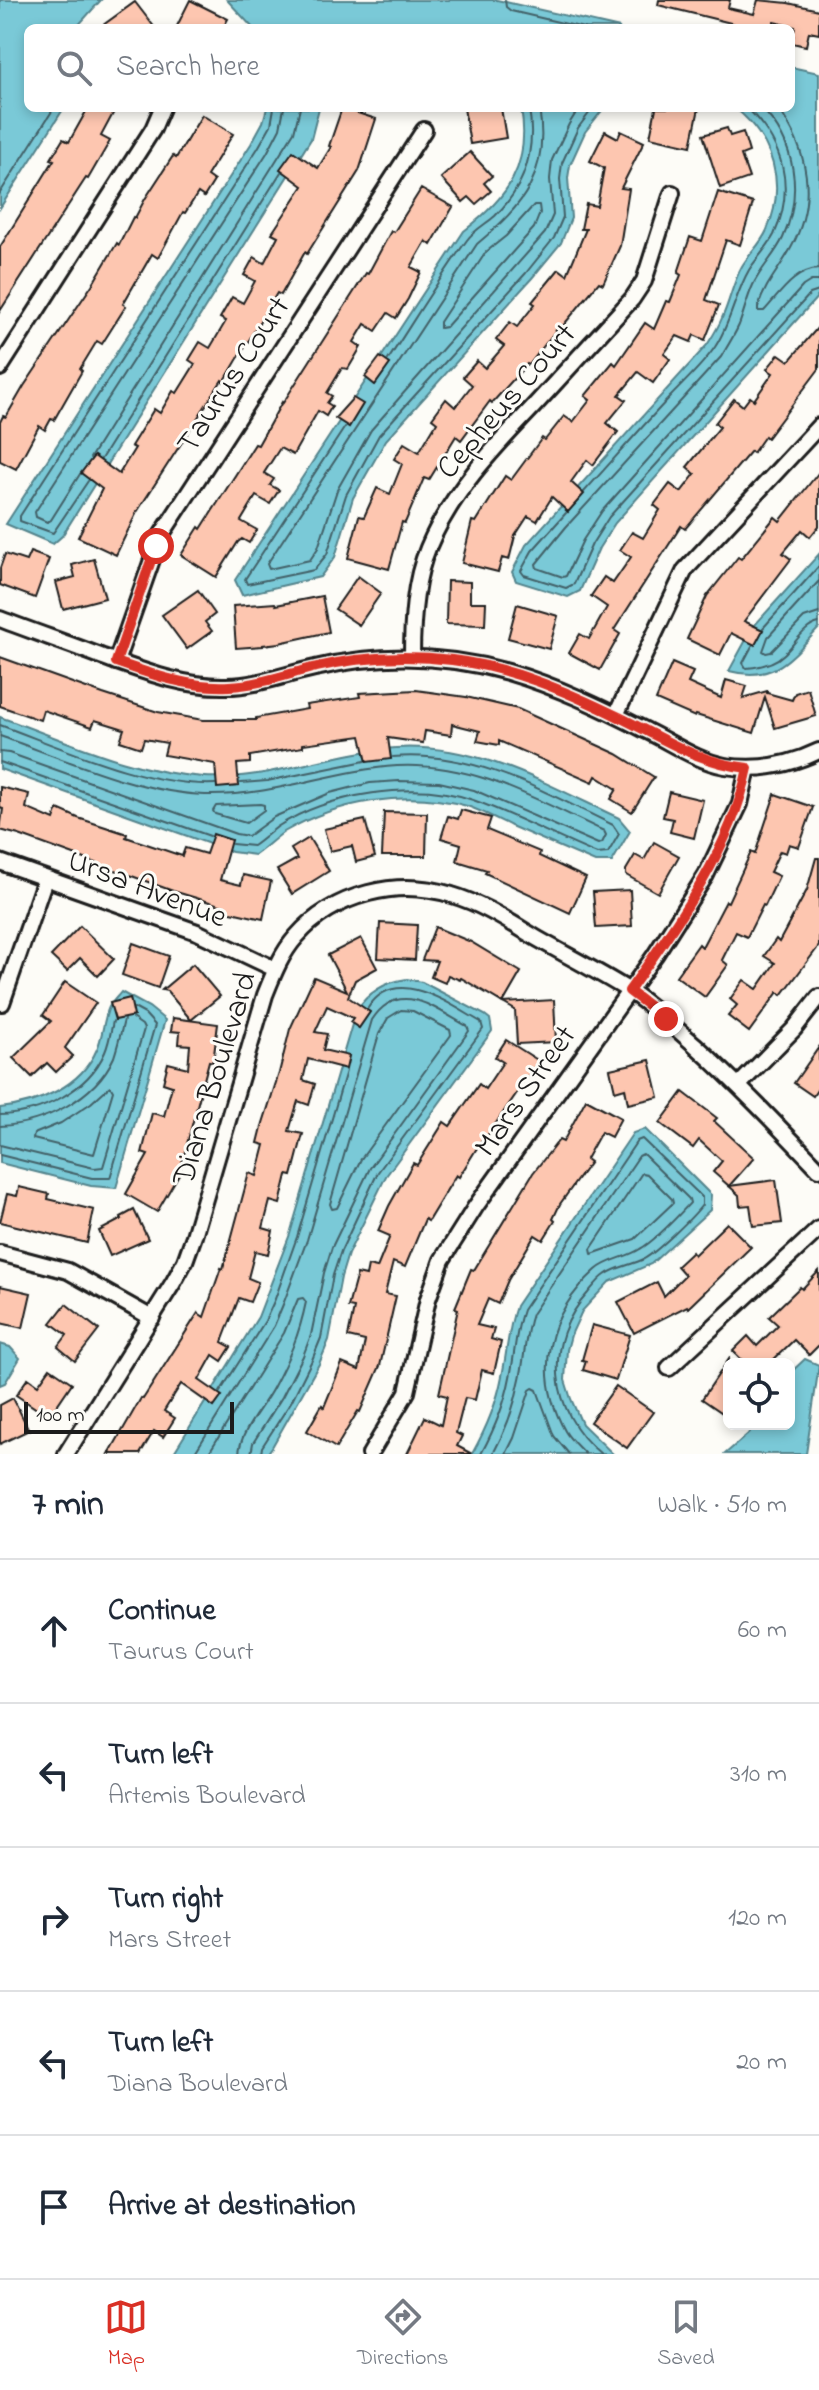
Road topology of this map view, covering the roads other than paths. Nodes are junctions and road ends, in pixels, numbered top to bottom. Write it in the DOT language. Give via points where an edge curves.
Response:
graph roads {
  1 [pos="160,112"];
  2 [pos="424,130"];
  3 [pos="672,193"];
  4 [pos="0,368"];
  5 [pos="819,426"];
  6 [pos="0,619"];
  7 [pos="412,657"];
  8 [pos="116,662"];
  9 [pos="616,715"];
  10 [pos="819,751"];
  11 [pos="748,768"];
  12 [pos="0,862"];
  13 [pos="45,879"];
  14 [pos="275,969"];
  15 [pos="629,991"];
  16 [pos="819,997"];
  17 [pos="2,1003"];
  18 [pos="739,1085"];
  19 [pos="819,1169"];
  20 [pos="819,1229"];
  21 [pos="0,1253"];
  22 [pos="152,1318"];
  23 [pos="669,1368"];
  24 [pos="66,1454"];
  25 [pos="370,1454"];
  1 -- 4 [label="street"];
  2 -- 8 [label="street, Taurus Court" via="160,537"];
  3 -- 7 [label="street, Cepheus Court" via="644,281 632,299 486,457 442,519 421,569"];
  5 -- 9 [label="street" via="685,570"];
  6 -- 8 [label="street"];
  7 -- 8 [label="street" via="347,661 225,686 178,681"];
  7 -- 9 [label="street" via="508,672"];
  9 -- 11 [label="street" via="703,759"];
  10 -- 11 [label="street" via="787,764"];
  11 -- 15 [label="street, Mars Street" via="740,804 706,875"];
  12 -- 13 [label="street, Ursa Avenue"];
  13 -- 14 [label="street, Ursa Avenue" via="197,932"];
  13 -- 17 [label="street"];
  14 -- 15 [label="street, Diana Boulevard" via="297,936 321,915 354,897 410,887 433,889 483,908"];
  14 -- 22 [label="street, Diana Boulevard" via="194,1236"];
  15 -- 18 [label="street, Diana Boulevard"];
  15 -- 25 [label="street, Mars Street" via="442,1260 407,1392"];
  16 -- 18 [label="street"];
  18 -- 19 [label="street, Diana Boulevard"];
  20 -- 23 [label="street"];
  21 -- 22 [label="street" via="68,1271"];
  22 -- 24 [label="street, Diana Boulevard"];
}
